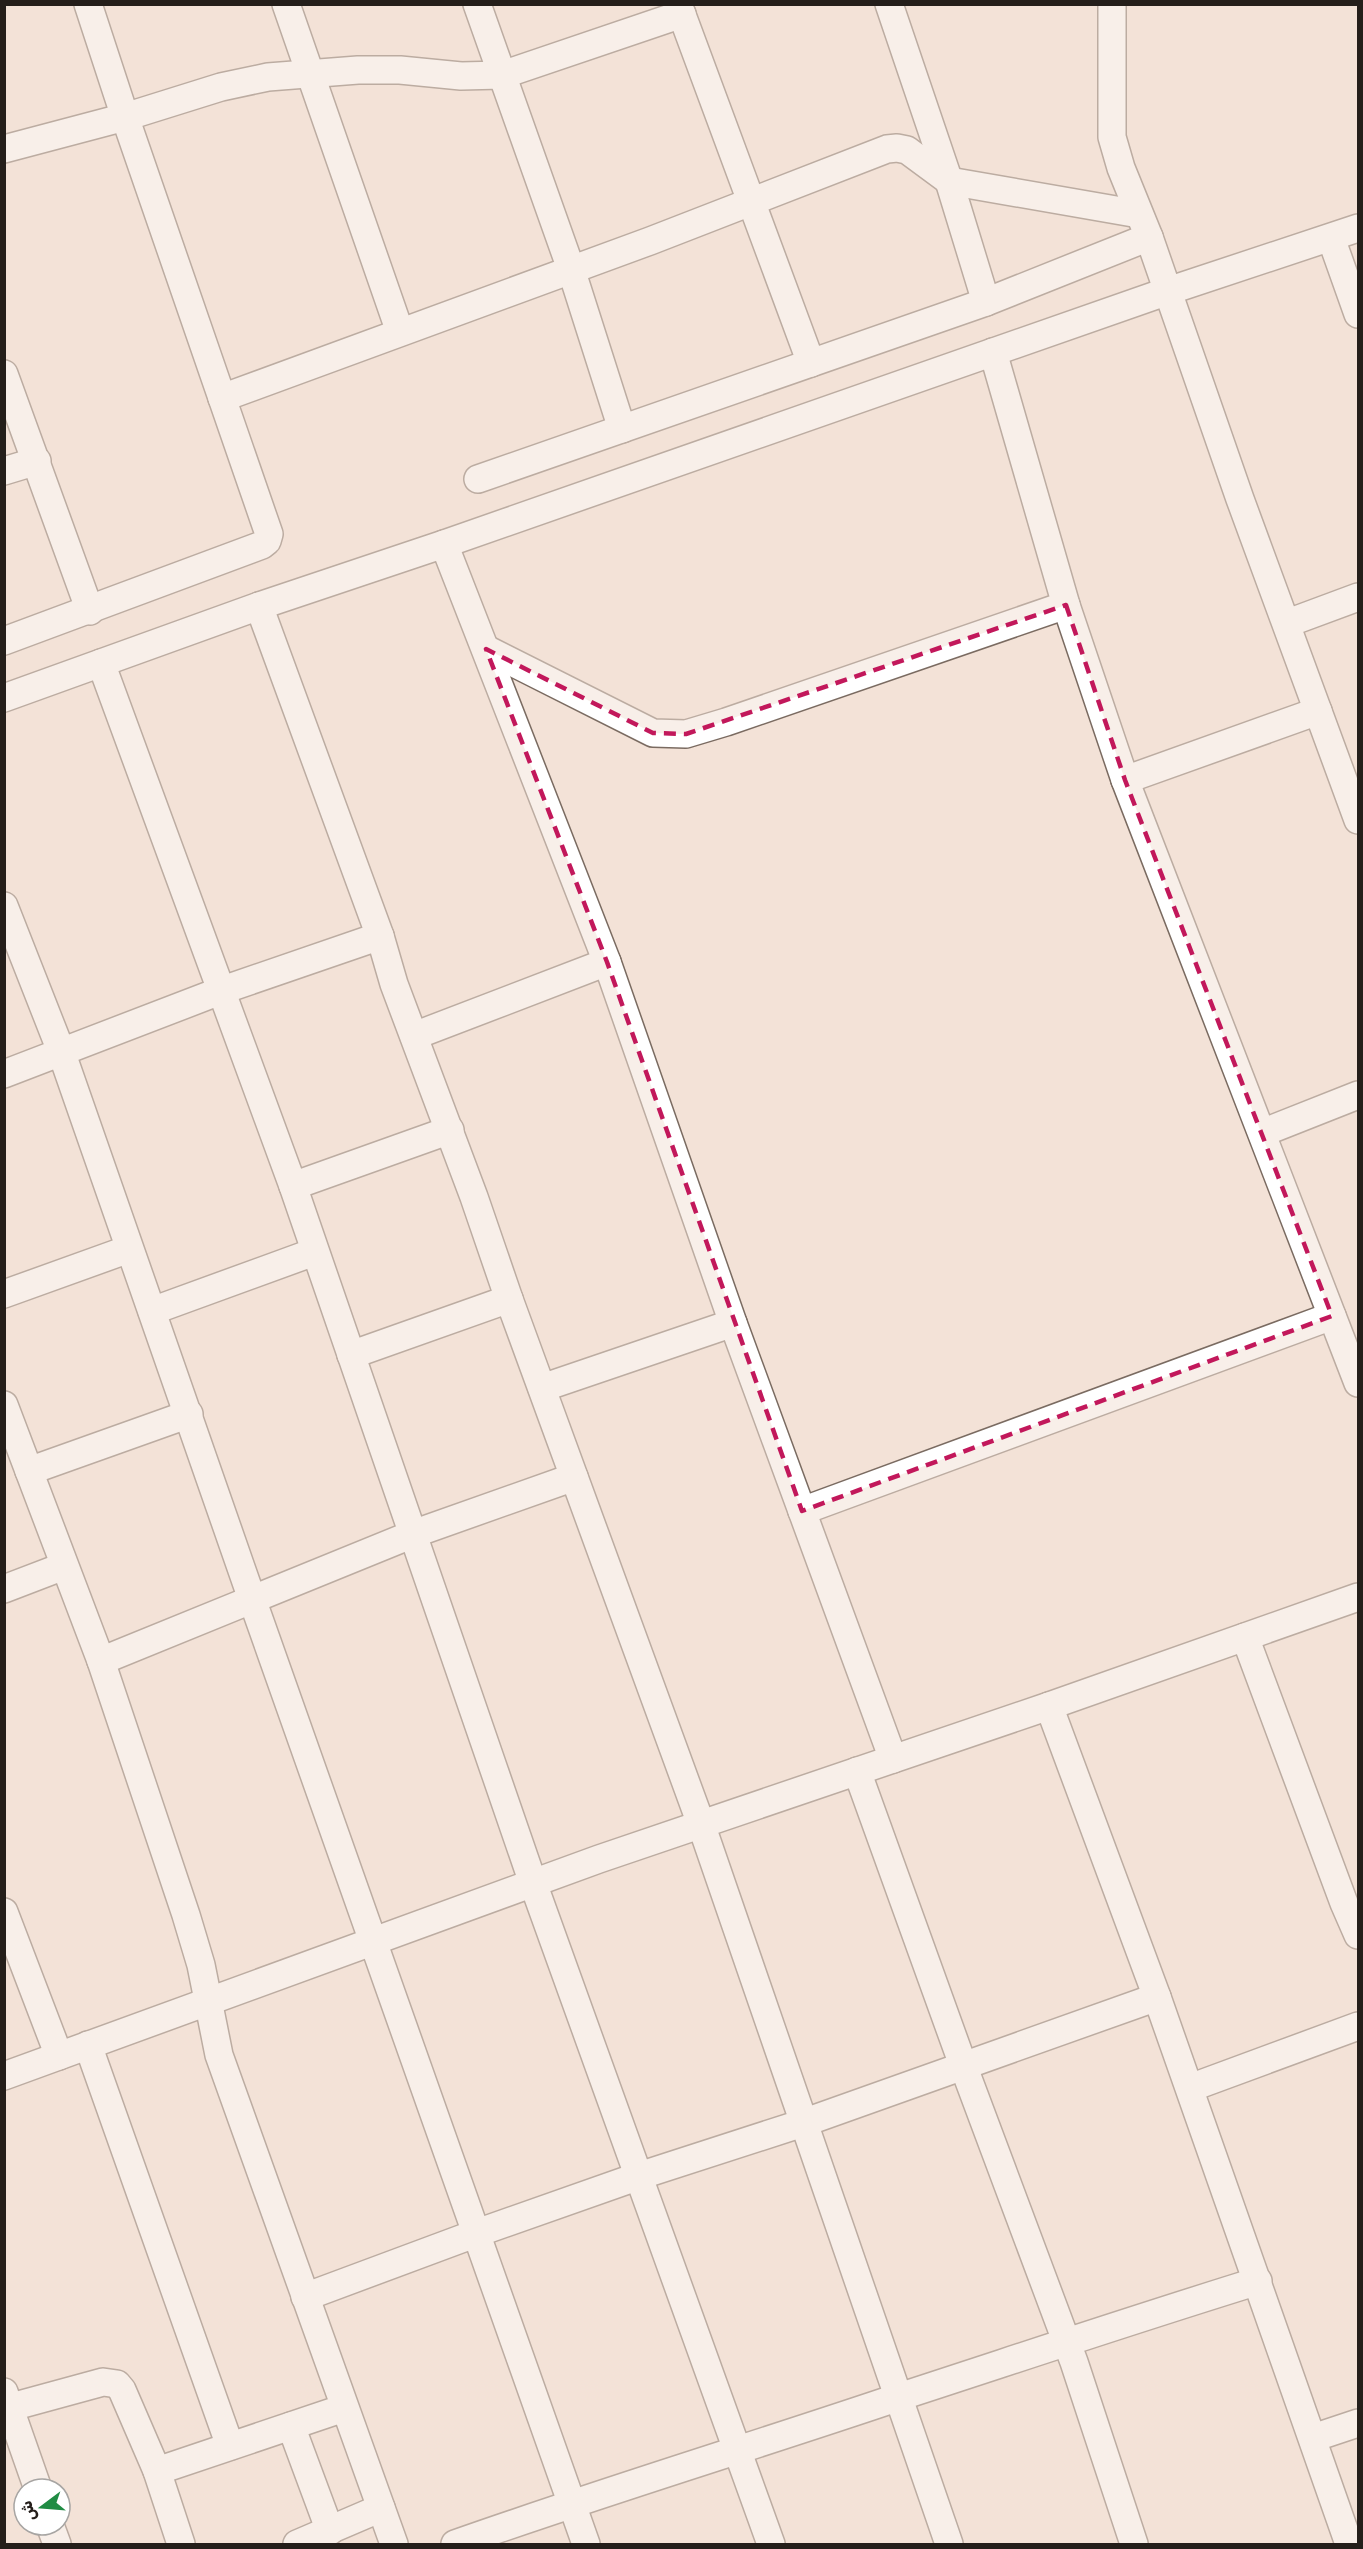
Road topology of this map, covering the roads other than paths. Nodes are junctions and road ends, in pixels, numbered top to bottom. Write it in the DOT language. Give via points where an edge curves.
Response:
graph roads {
  1 [pos="88,4"];
  2 [pos="286,4"];
  3 [pos="477,4"];
  4 [pos="889,4"];
  5 [pos="1112,4"];
  6 [pos="680,9"];
  7 [pos="310,72"];
  8 [pos="502,75"];
  9 [pos="125,117"];
  10 [pos="4,149"];
  11 [pos="949,181"];
  12 [pos="749,201"];
  13 [pos="1144,225"];
  14 [pos="1359,228"];
  15 [pos="1331,238"];
  16 [pos="571,268"];
  17 [pos="1168,291"];
  18 [pos="986,302"];
  19 [pos="1359,314"];
  20 [pos="400,332"];
  21 [pos="993,352"];
  22 [pos="810,363"];
  23 [pos="4,374"];
  24 [pos="222,398"];
  25 [pos="622,429"];
  26 [pos="37,461"];
  27 [pos="4,471"];
  28 [pos="478,479"];
  29 [pos="444,544"];
  30 [pos="1359,597"];
  31 [pos="1066,605"];
  32 [pos="259,606"];
  33 [pos="90,610"];
  34 [pos="1287,623"];
  35 [pos="4,642"];
  36 [pos="486,650"];
  37 [pos="101,663"];
  38 [pos="4,698"];
  39 [pos="1318,711"];
  40 [pos="1125,780"];
  41 [pos="1353,788"];
  42 [pos="1359,820"];
  43 [pos="4,906"];
  44 [pos="380,936"];
  45 [pos="607,962"];
  46 [pos="220,991"];
  47 [pos="414,1036"];
  48 [pos="61,1051"];
  49 [pos="4,1074"];
  50 [pos="1359,1095"];
  51 [pos="450,1130"];
  52 [pos="1262,1133"];
  53 [pos="293,1186"];
  54 [pos="129,1249"];
  55 [pos="314,1252"];
  56 [pos="4,1294"];
  57 [pos="509,1299"];
  58 [pos="152,1311"];
  59 [pos="1332,1316"];
  60 [pos="733,1323"];
  61 [pos="351,1355"];
  62 [pos="1359,1383"];
  63 [pos="542,1388"];
  64 [pos="4,1405"];
  65 [pos="189,1414"];
  66 [pos="29,1471"];
  67 [pos="574,1477"];
  68 [pos="802,1510"];
  69 [pos="413,1534"];
  70 [pos="64,1566"];
  71 [pos="4,1589"];
  72 [pos="1359,1596"];
  73 [pos="252,1599"];
  74 [pos="1245,1637"];
  75 [pos="101,1661"];
  76 [pos="1049,1706"];
  77 [pos="893,1759"];
  78 [pos="857,1771"];
  79 [pos="701,1824"];
  80 [pos="534,1883"];
  81 [pos="4,1912"];
  82 [pos="1356,1924"];
  83 [pos="374,1941"];
  84 [pos="1157,1997"];
  85 [pos="207,2002"];
  86 [pos="1359,2026"];
  87 [pos="88,2045"];
  88 [pos="59,2056"];
  89 [pos="963,2065"];
  90 [pos="4,2076"];
  91 [pos="1190,2088"];
  92 [pos="803,2124"];
  93 [pos="639,2176"];
  94 [pos="477,2233"];
  95 [pos="1258,2281"];
  96 [pos="305,2297"];
  97 [pos="1065,2341"];
  98 [pos="898,2398"];
  99 [pos="6,2403"];
  100 [pos="344,2408"];
  101 [pos="1359,2423"];
  102 [pos="291,2426"];
  103 [pos="1313,2438"];
  104 [pos="230,2446"];
  105 [pos="737,2449"];
  106 [pos="157,2471"];
  107 [pos="34,2477"];
  108 [pos="572,2503"];
  109 [pos="381,2508"];
  110 [pos="330,2531"];
  111 [pos="181,2544"];
  112 [pos="297,2544"];
  113 [pos="394,2544"];
  114 [pos="455,2544"];
  115 [pos="586,2544"];
  116 [pos="771,2544"];
  117 [pos="949,2544"];
  118 [pos="1134,2544"];
  119 [pos="1349,2544"];
  1 -- 9 [label="street"];
  2 -- 7 [label="street"];
  3 -- 8 [label="street"];
  4 -- 11 [label="street"];
  5 -- 13 [label="street" via="1112,137"];
  6 -- 8 [label="street"];
  6 -- 12 [label="street"];
  7 -- 8 [label="street" via="400,70 461,76"];
  7 -- 9 [label="street" via="268,76 221,87"];
  7 -- 20 [label="street"];
  8 -- 16 [label="street"];
  9 -- 10 [label="street"];
  9 -- 24 [label="street"];
  11 -- 12 [label="street" via="918,157 897,148"];
  11 -- 13 [label="street"];
  11 -- 18 [label="street"];
  12 -- 16 [label="street"];
  12 -- 22 [label="street"];
  13 -- 17 [label="street"];
  13 -- 18 [label="street"];
  14 -- 15 [label="street"];
  15 -- 17 [label="street"];
  15 -- 19 [label="street"];
  16 -- 20 [label="street"];
  16 -- 25 [label="street"];
  17 -- 21 [label="street"];
  17 -- 34 [label="street"];
  18 -- 22 [label="street"];
  20 -- 24 [label="street"];
  21 -- 29 [label="street"];
  21 -- 31 [label="street"];
  22 -- 25 [label="street"];
  23 -- 26 [label="street"];
  24 -- 33 [label="street" via="269,534 267,541"];
  25 -- 28 [label="street"];
  26 -- 27 [label="street"];
  26 -- 33 [label="street"];
  29 -- 32 [label="street"];
  29 -- 36 [label="street"];
  30 -- 34 [label="street"];
  31 -- 36 [label="street" via="686,734 653,733"];
  31 -- 40 [label="street"];
  32 -- 37 [label="street"];
  32 -- 44 [label="street"];
  33 -- 35 [label="street"];
  34 -- 39 [label="street"];
  36 -- 45 [label="street"];
  37 -- 38 [label="street"];
  37 -- 46 [label="street"];
  39 -- 40 [label="street"];
  39 -- 41 [label="street"];
  40 -- 52 [label="street"];
  41 -- 42 [label="street"];
  43 -- 48 [label="street"];
  44 -- 46 [label="street"];
  44 -- 47 [label="street"];
  45 -- 47 [label="street"];
  45 -- 60 [label="street"];
  46 -- 48 [label="street"];
  46 -- 53 [label="street"];
  47 -- 51 [label="street"];
  48 -- 49 [label="street"];
  48 -- 54 [label="street"];
  50 -- 52 [label="street"];
  51 -- 53 [label="street"];
  51 -- 57 [label="street"];
  52 -- 59 [label="street"];
  53 -- 55 [label="street"];
  54 -- 56 [label="street"];
  54 -- 58 [label="street"];
  55 -- 58 [label="street"];
  55 -- 61 [label="street"];
  57 -- 61 [label="street"];
  57 -- 63 [label="street"];
  58 -- 65 [label="street"];
  59 -- 62 [label="street"];
  59 -- 68 [label="street"];
  60 -- 63 [label="street"];
  60 -- 68 [label="street"];
  61 -- 69 [label="street"];
  63 -- 67 [label="street"];
  64 -- 66 [label="street"];
  65 -- 66 [label="street"];
  65 -- 73 [label="street"];
  66 -- 70 [label="street"];
  67 -- 69 [label="street"];
  67 -- 79 [label="street"];
  68 -- 77 [label="street"];
  69 -- 73 [label="street"];
  69 -- 80 [label="street"];
  70 -- 71 [label="street"];
  70 -- 75 [label="street"];
  72 -- 74 [label="street"];
  73 -- 75 [label="street"];
  73 -- 83 [label="street"];
  74 -- 76 [label="street"];
  74 -- 82 [label="street"];
  75 -- 85 [label="street" via="186,1915"];
  76 -- 77 [label="street"];
  76 -- 84 [label="street"];
  77 -- 78 [label="street"];
  78 -- 79 [label="street"];
  78 -- 89 [label="street"];
  79 -- 80 [label="street"];
  79 -- 92 [label="street"];
  80 -- 83 [label="street"];
  80 -- 93 [label="street"];
  81 -- 88 [label="street"];
  83 -- 85 [label="street"];
  83 -- 94 [label="street"];
  84 -- 89 [label="street"];
  84 -- 91 [label="street"];
  85 -- 87 [label="street"];
  85 -- 96 [label="street" via="219,2055"];
  86 -- 91 [label="street"];
  87 -- 88 [label="street"];
  87 -- 104 [label="street"];
  88 -- 90 [label="street"];
  89 -- 92 [label="street"];
  89 -- 97 [label="street"];
  91 -- 95 [label="street"];
  92 -- 93 [label="street"];
  92 -- 98 [label="street"];
  93 -- 94 [label="street"];
  93 -- 105 [label="street"];
  94 -- 96 [label="street"];
  94 -- 108 [label="street"];
  95 -- 97 [label="street"];
  95 -- 103 [label="street"];
  96 -- 100 [label="street"];
  97 -- 98 [label="street"];
  97 -- 118 [label="street"];
  98 -- 105 [label="street"];
  98 -- 117 [label="street"];
  99 -- 106 [label="street" via="103,2382 117,2384"];
  99 -- 107 [label="street"];
  100 -- 102 [label="street"];
  100 -- 109 [label="street"];
  101 -- 103 [label="street"];
  102 -- 104 [label="street"];
  102 -- 110 [label="street"];
  103 -- 119 [label="street"];
  104 -- 106 [label="street"];
  105 -- 108 [label="street"];
  105 -- 116 [label="street"];
  106 -- 111 [label="street"];
  108 -- 114 [label="street"];
  108 -- 115 [label="street"];
  109 -- 110 [label="street"];
  109 -- 113 [label="street"];
  110 -- 112 [label="street"];
}
